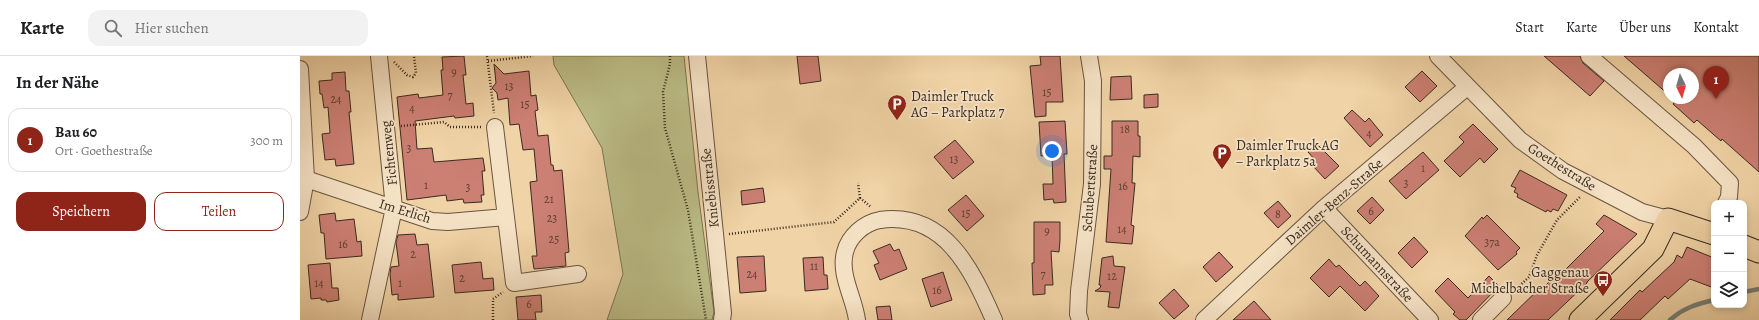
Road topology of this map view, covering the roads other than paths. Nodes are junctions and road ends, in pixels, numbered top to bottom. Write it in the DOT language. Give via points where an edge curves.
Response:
graph roads {
  1 [pos="697,56"];
  2 [pos="1089,56"];
  3 [pos="1438,56"];
  4 [pos="1589,56"];
  5 [pos="386,58"];
  6 [pos="300,69"];
  7 [pos="1467,87"];
  8 [pos="495,126"];
  9 [pos="306,179"];
  10 [pos="1728,200"];
  11 [pos="394,208"];
  12 [pos="1324,208"];
  13 [pos="300,212"];
  14 [pos="506,217"];
  15 [pos="1668,219"];
  16 [pos="1711,230"];
  17 [pos="1747,247"];
  18 [pos="1759,252"];
  19 [pos="578,274"];
  20 [pos="1503,298"];
  21 [pos="370,320"];
  22 [pos="722,320"];
  23 [pos="857,320"];
  24 [pos="994,320"];
  25 [pos="1080,320"];
  26 [pos="1204,320"];
  27 [pos="1430,320"];
  28 [pos="1481,320"];
  29 [pos="1580,320"];
  1 -- 22 [label="street, Kniebisstraße"];
  2 -- 25 [label="street, Schubertstraße" via="1093,81 1092,184 1079,291"];
  3 -- 7 [label="street, Goethestraße"];
  4 -- 10 [label="street" via="1694,146 1730,183"];
  5 -- 11 [label="street, Fichtenweg" via="386,127"];
  6 -- 9 [label="street"];
  7 -- 12 [label="street, Daimler-Benz-Straße"];
  7 -- 15 [label="street, Goethestraße" via="1520,140 1563,171 1642,212"];
  8 -- 14 [label="street"];
  9 -- 11 [label="street, Im Erlich"];
  9 -- 13 [label="street"];
  11 -- 14 [label="street, Im Erlich" via="432,221"];
  11 -- 21 [label="street, Fichtenweg"];
  12 -- 26 [label="street, Daimler-Benz-Straße"];
  12 -- 27 [label="street, Schumannstraße"];
  14 -- 19 [label="street" via="514,282"];
  15 -- 16 [label="main road, Goethestraße"];
  15 -- 29 [label="main road" via="1653,249"];
  17 -- 18 [label="main road"];
  20 -- 28 [label="street"];
  23 -- 24 [label="street" via="844,274 845,251 861,228 887,219 905,220 922,225 944,238 962,258"];
}
